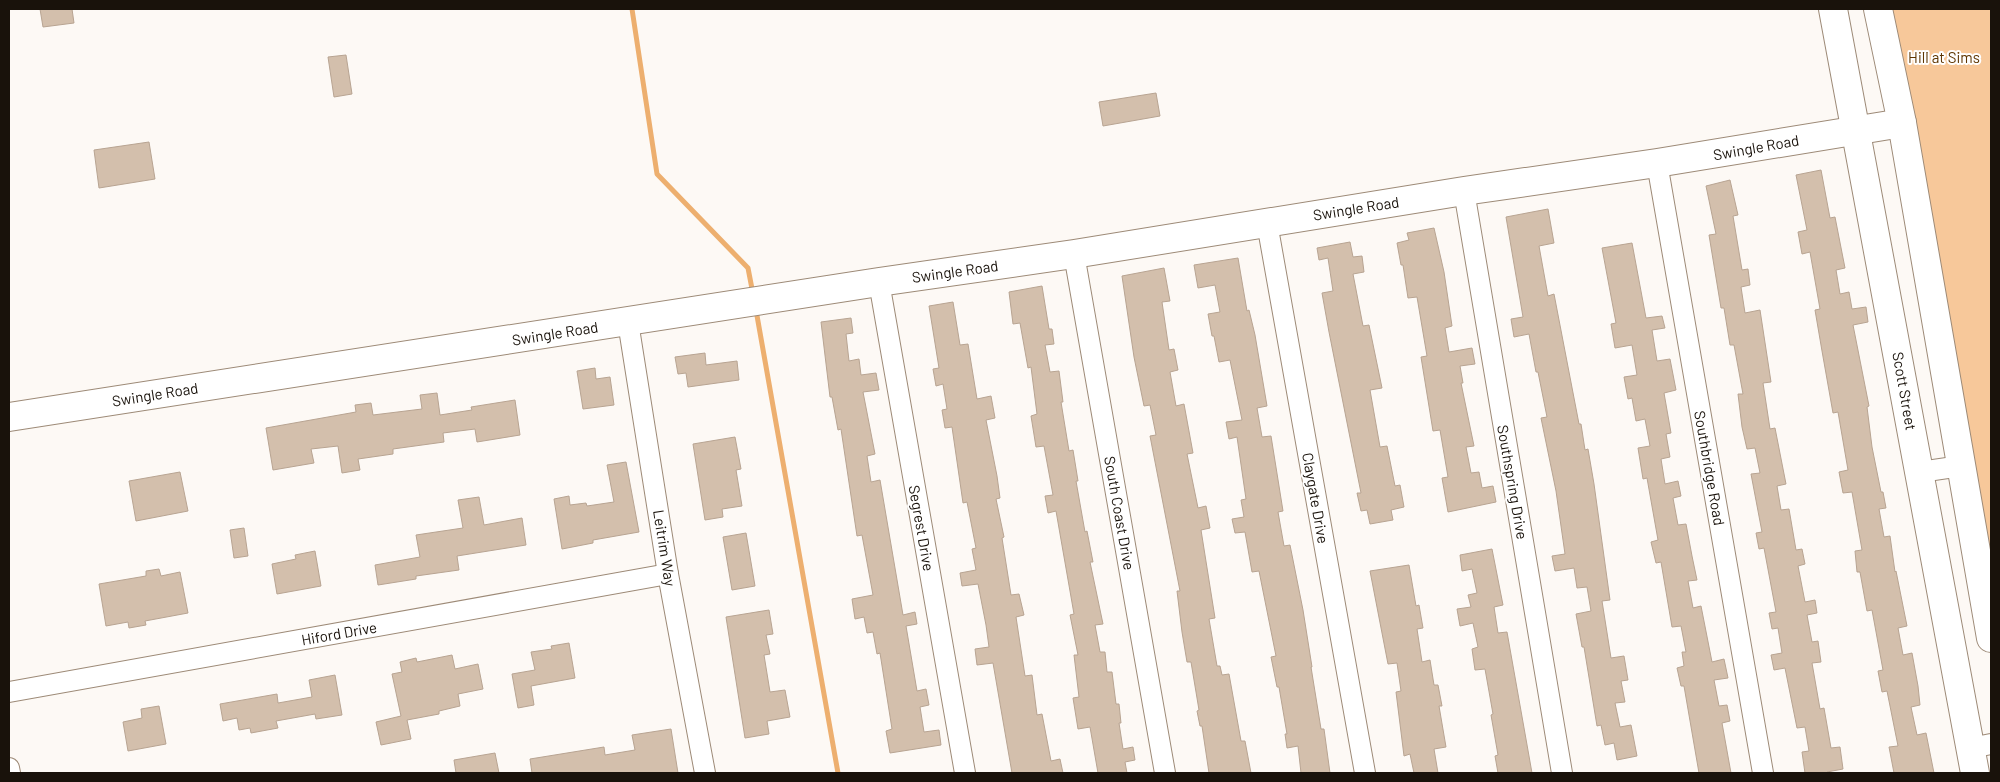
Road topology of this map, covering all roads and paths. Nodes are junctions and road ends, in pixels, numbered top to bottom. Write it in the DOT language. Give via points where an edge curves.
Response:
graph roads {
  1 [pos="1833,9"];
  2 [pos="1878,9"];
  3 [pos="1902,123"];
  4 [pos="1857,129"];
  5 [pos="1657,163"];
  6 [pos="1464,191"];
  7 [pos="1267,222"];
  8 [pos="1074,254"];
  9 [pos="879,282"];
  10 [pos="628,322"];
  11 [pos="9,417"];
  12 [pos="1961,466"];
  13 [pos="1920,472"];
  14 [pos="668,574"];
  15 [pos="1991,638"];
  16 [pos="9,692"];
  17 [pos="1979,755"];
  18 [pos="9,768"];
  19 [pos="10,773"];
  20 [pos="705,773"];
  21 [pos="963,773"];
  22 [pos="1165,773"];
  23 [pos="1365,773"];
  24 [pos="1562,773"];
  25 [pos="1763,773"];
  1 -- 4 [label="street, Scott Street"];
  2 -- 3 [label="street"];
  3 -- 4 [label="street, Swingle Road"];
  3 -- 12 [label="street"];
  4 -- 5 [label="street, Swingle Road"];
  4 -- 13 [label="street, Scott Street"];
  5 -- 6 [label="street, Swingle Road"];
  5 -- 25 [label="street, Southbridge Road"];
  6 -- 7 [label="street, Swingle Road"];
  6 -- 24 [label="street, Southspring Drive"];
  7 -- 8 [label="street, Swingle Road"];
  7 -- 23 [label="street, Claygate Drive"];
  8 -- 9 [label="street, Swingle Road"];
  8 -- 22 [label="street, South Coast Drive"];
  9 -- 10 [label="street, Swingle Road"];
  9 -- 21 [label="street, Segrest Drive"];
  10 -- 11 [label="street, Swingle Road"];
  10 -- 14 [label="street, Leitrim Way"];
  12 -- 13 [label="street"];
  12 -- 15 [label="street"];
  13 -- 17 [label="street, Scott Street"];
  14 -- 16 [label="street, Hiford Drive"];
  14 -- 20 [label="street, Leitrim Way"];
  18 -- 19 [label="street"];
}
